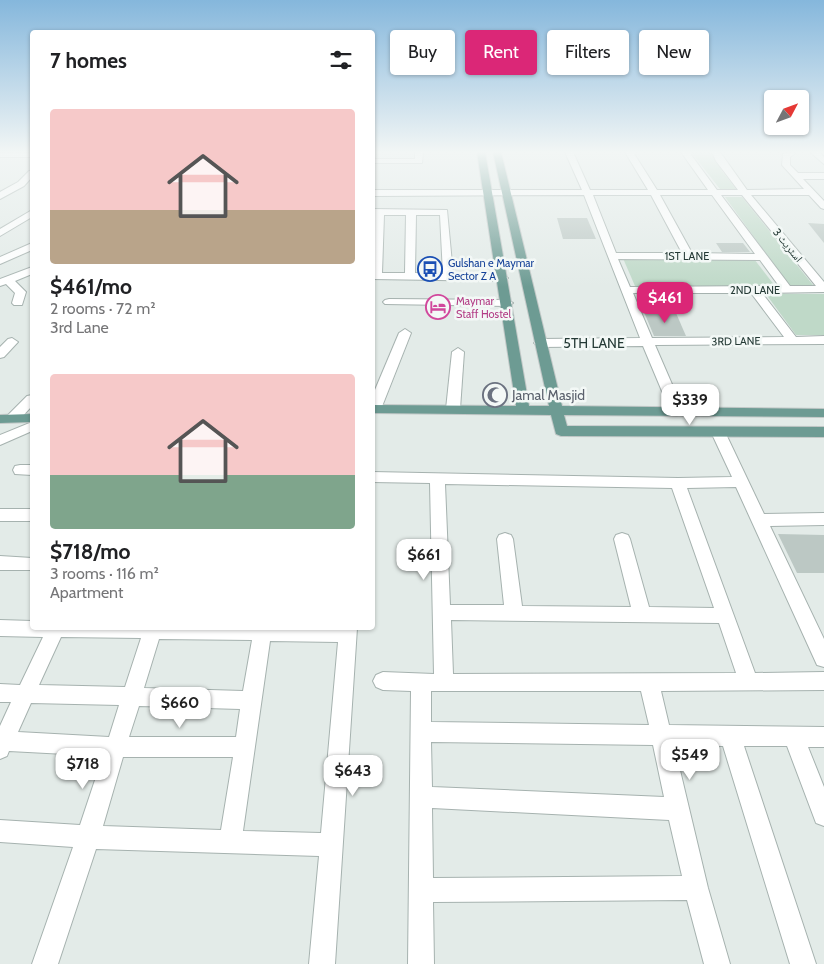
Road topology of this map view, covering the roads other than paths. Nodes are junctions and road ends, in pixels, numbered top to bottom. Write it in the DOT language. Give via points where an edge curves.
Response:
graph roads {
  1 [pos="375,197"];
  2 [pos="489,197"];
  3 [pos="506,197"];
  4 [pos="589,197"];
  5 [pos="657,197"];
  6 [pos="719,197"];
  7 [pos="748,197"];
  8 [pos="815,197"];
  9 [pos="824,206"];
  10 [pos="376,212"];
  11 [pos="411,212"];
  12 [pos="30,215"];
  13 [pos="0,233"];
  14 [pos="30,247"];
  15 [pos="612,256"];
  16 [pos="688,256"];
  17 [pos="763,257"];
  18 [pos="0,262"];
  19 [pos="30,271"];
  20 [pos="375,276"];
  21 [pos="410,277"];
  22 [pos="448,277"];
  23 [pos="503,278"];
  24 [pos="4,282"];
  25 [pos="824,289"];
  26 [pos="626,290"];
  27 [pos="755,290"];
  28 [pos="787,290"];
  29 [pos="389,302"];
  30 [pos="18,303"];
  31 [pos="507,303"];
  32 [pos="405,333"];
  33 [pos="792,340"];
  34 [pos="824,340"];
  35 [pos="12,342"];
  36 [pos="540,343"];
  37 [pos="648,343"];
  38 [pos="458,352"];
  39 [pos="0,354"];
  40 [pos="30,401"];
  41 [pos="375,404"];
  42 [pos="375,409"];
  43 [pos="453,409"];
  44 [pos="523,410"];
  45 [pos="557,411"];
  46 [pos="677,412"];
  47 [pos="824,413"];
  48 [pos="30,418"];
  49 [pos="6,419"];
  50 [pos="30,427"];
  51 [pos="718,432"];
  52 [pos="824,432"];
  53 [pos="0,440"];
  54 [pos="375,477"];
  55 [pos="437,478"];
  56 [pos="742,482"];
  57 [pos="678,483"];
  58 [pos="0,515"];
  59 [pos="30,515"];
  60 [pos="824,519"];
  61 [pos="759,520"];
  62 [pos="505,539"];
  63 [pos="622,539"];
  64 [pos="0,562"];
  65 [pos="30,564"];
  66 [pos="442,612"];
  67 [pos="514,613"];
  68 [pos="642,615"];
  69 [pos="726,616"];
  70 [pos="0,628"];
  71 [pos="30,629"];
  72 [pos="55,630"];
  73 [pos="153,630"];
  74 [pos="348,631"];
  75 [pos="262,633"];
  76 [pos="823,656"];
  77 [pos="824,680"];
  78 [pos="383,682"];
  79 [pos="421,682"];
  80 [pos="649,682"];
  81 [pos="750,682"];
  82 [pos="444,683"];
  83 [pos="0,693"];
  84 [pos="25,694"];
  85 [pos="131,697"];
  86 [pos="252,700"];
  87 [pos="422,732"];
  88 [pos="661,735"];
  89 [pos="730,736"];
  90 [pos="793,736"];
  91 [pos="824,737"];
  92 [pos="1,744"];
  93 [pos="115,747"];
  94 [pos="244,747"];
  95 [pos="422,797"];
  96 [pos="678,809"];
  97 [pos="824,815"];
  98 [pos="0,831"];
  99 [pos="88,837"];
  100 [pos="230,842"];
  101 [pos="331,845"];
  102 [pos="696,888"];
  103 [pos="422,890"];
  104 [pos="45,964"];
  105 [pos="322,964"];
  106 [pos="421,964"];
  107 [pos="717,964"];
  108 [pos="802,964"];
  1 -- 10 [label="street"];
  2 -- 23 [label="main road"];
  3 -- 36 [label="main road"];
  4 -- 15 [label="street"];
  5 -- 16 [label="street"];
  6 -- 17 [label="street, اسٹریٹ 3"];
  7 -- 25 [label="street, اسٹریٹ 3"];
  8 -- 9 [label="street"];
  10 -- 11 [label="street"];
  10 -- 20 [label="street"];
  11 -- 21 [label="street"];
  11 -- 22 [label="street" via="444,212"];
  12 -- 13 [label="street"];
  14 -- 18 [label="street"];
  15 -- 16 [label="street, 1ST LANE"];
  15 -- 26 [label="street"];
  16 -- 17 [label="street, 1ST LANE"];
  17 -- 28 [label="street, اسٹریٹ 3"];
  19 -- 24 [label="street"];
  20 -- 21 [label="street"];
  21 -- 22 [label="street"];
  22 -- 23 [label="street"];
  23 -- 31 [label="main road"];
  24 -- 30 [label="street" via="21,292"];
  25 -- 28 [label="street, 2ND LANE"];
  26 -- 27 [label="street, 2ND LANE"];
  26 -- 37 [label="street"];
  27 -- 28 [label="street, 2ND LANE"];
  27 -- 33 [label="street"];
  29 -- 31 [label="street"];
  31 -- 44 [label="main road"];
  32 -- 41 [label="street"];
  33 -- 34 [label="street, 3RD LANE"];
  33 -- 37 [label="street, 3RD LANE"];
  35 -- 39 [label="street"];
  36 -- 37 [label="street, 5TH LANE"];
  36 -- 45 [label="main road"];
  37 -- 46 [label="street"];
  38 -- 43 [label="street"];
  40 -- 49 [label="street"];
  42 -- 43 [label="main road"];
  43 -- 44 [label="main road"];
  44 -- 45 [label="main road"];
  45 -- 46 [label="main road"];
  45 -- 51 [label="main road" via="561,431"];
  46 -- 47 [label="main road"];
  48 -- 49 [label="main road"];
  50 -- 53 [label="street"];
  51 -- 52 [label="main road"];
  51 -- 56 [label="street"];
  54 -- 55 [label="street"];
  55 -- 57 [label="street"];
  55 -- 66 [label="street"];
  56 -- 57 [label="street"];
  56 -- 61 [label="street"];
  57 -- 69 [label="street"];
  58 -- 59 [label="street"];
  60 -- 61 [label="street"];
  61 -- 76 [label="street"];
  62 -- 67 [label="street"];
  63 -- 68 [label="street"];
  64 -- 65 [label="street"];
  66 -- 67 [label="street"];
  66 -- 82 [label="street"];
  67 -- 68 [label="street"];
  68 -- 69 [label="street"];
  69 -- 81 [label="street"];
  70 -- 71 [label="street"];
  72 -- 73 [label="street"];
  72 -- 84 [label="street"];
  73 -- 75 [label="street"];
  73 -- 85 [label="street"];
  74 -- 75 [label="street"];
  74 -- 101 [label="street"];
  75 -- 86 [label="street"];
  77 -- 81 [label="street"];
  78 -- 79 [label="street"];
  79 -- 82 [label="street"];
  79 -- 87 [label="street"];
  80 -- 81 [label="street"];
  80 -- 82 [label="street"];
  80 -- 88 [label="street"];
  83 -- 84 [label="street"];
  84 -- 85 [label="street"];
  84 -- 92 [label="street"];
  85 -- 86 [label="street"];
  85 -- 93 [label="street"];
  86 -- 94 [label="street"];
  87 -- 88 [label="street"];
  87 -- 95 [label="street"];
  88 -- 89 [label="street"];
  88 -- 96 [label="street"];
  89 -- 90 [label="street"];
  89 -- 108 [label="street"];
  90 -- 91 [label="street"];
  90 -- 97 [label="street"];
  92 -- 93 [label="street"];
  93 -- 94 [label="street"];
  93 -- 99 [label="street"];
  94 -- 100 [label="street"];
  95 -- 96 [label="street"];
  95 -- 103 [label="street"];
  96 -- 102 [label="street"];
  98 -- 99 [label="street"];
  99 -- 100 [label="street"];
  99 -- 104 [label="street"];
  100 -- 101 [label="street"];
  101 -- 105 [label="street"];
  102 -- 103 [label="street"];
  102 -- 107 [label="street"];
  103 -- 106 [label="street"];
}
